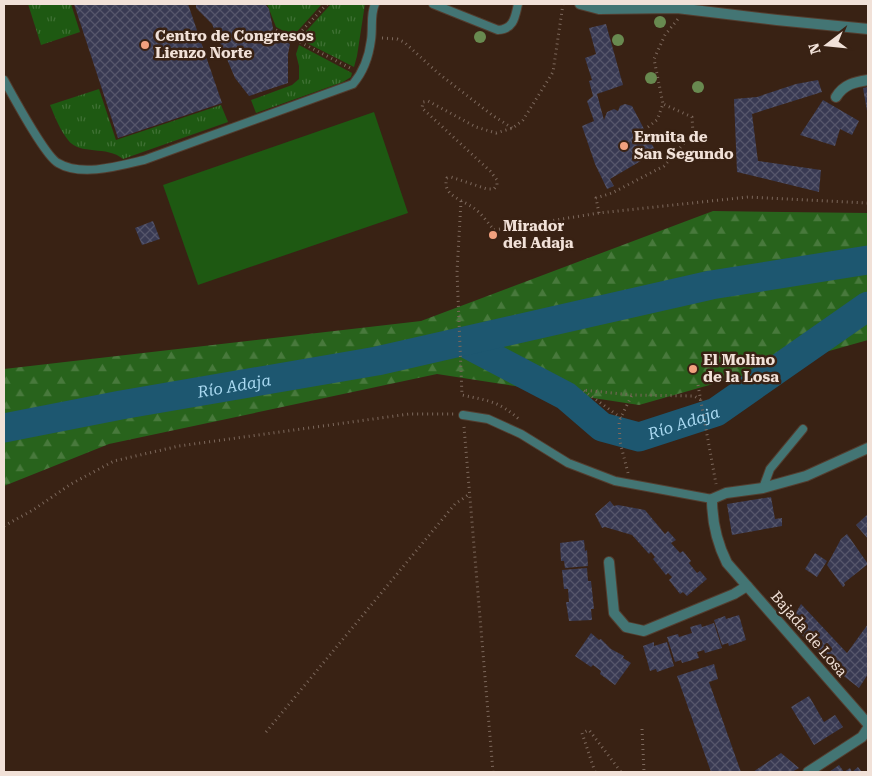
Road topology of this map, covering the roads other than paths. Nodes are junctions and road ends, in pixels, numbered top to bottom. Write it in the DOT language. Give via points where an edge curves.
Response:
graph roads {
  1 [pos="375,4"];
  2 [pos="433,4"];
  3 [pos="518,4"];
  4 [pos="580,4"];
  5 [pos="868,29"];
  6 [pos="4,80"];
  7 [pos="868,80"];
  8 [pos="836,97"];
  9 [pos="463,415"];
  10 [pos="804,429"];
  11 [pos="868,448"];
  12 [pos="763,488"];
  13 [pos="715,498"];
  14 [pos="609,562"];
  15 [pos="747,586"];
  16 [pos="868,724"];
  17 [pos="868,728"];
  18 [pos="808,772"];
  1 -- 6 [label="lane" via="371,40 362,74 353,84 117,167 78,170 57,163 39,140"];
  2 -- 3 [label="lane" via="498,30 506,30 512,25"];
  4 -- 5 [label="street" via="599,9 687,9"];
  7 -- 8 [label="street" via="846,85"];
  9 -- 13 [label="lane" via="488,419 521,434 568,463 615,481"];
  10 -- 12 [label="lane" via="770,468"];
  11 -- 12 [label="street" via="806,476"];
  12 -- 13 [label="street" via="726,493"];
  13 -- 15 [label="street, Bajada de Losa" via="712,518 720,550"];
  14 -- 15 [label="street" via="614,614 626,627 644,631"];
  15 -- 16 [label="street, Bajada de Losa"];
  17 -- 18 [label="street" via="862,737"];
}
